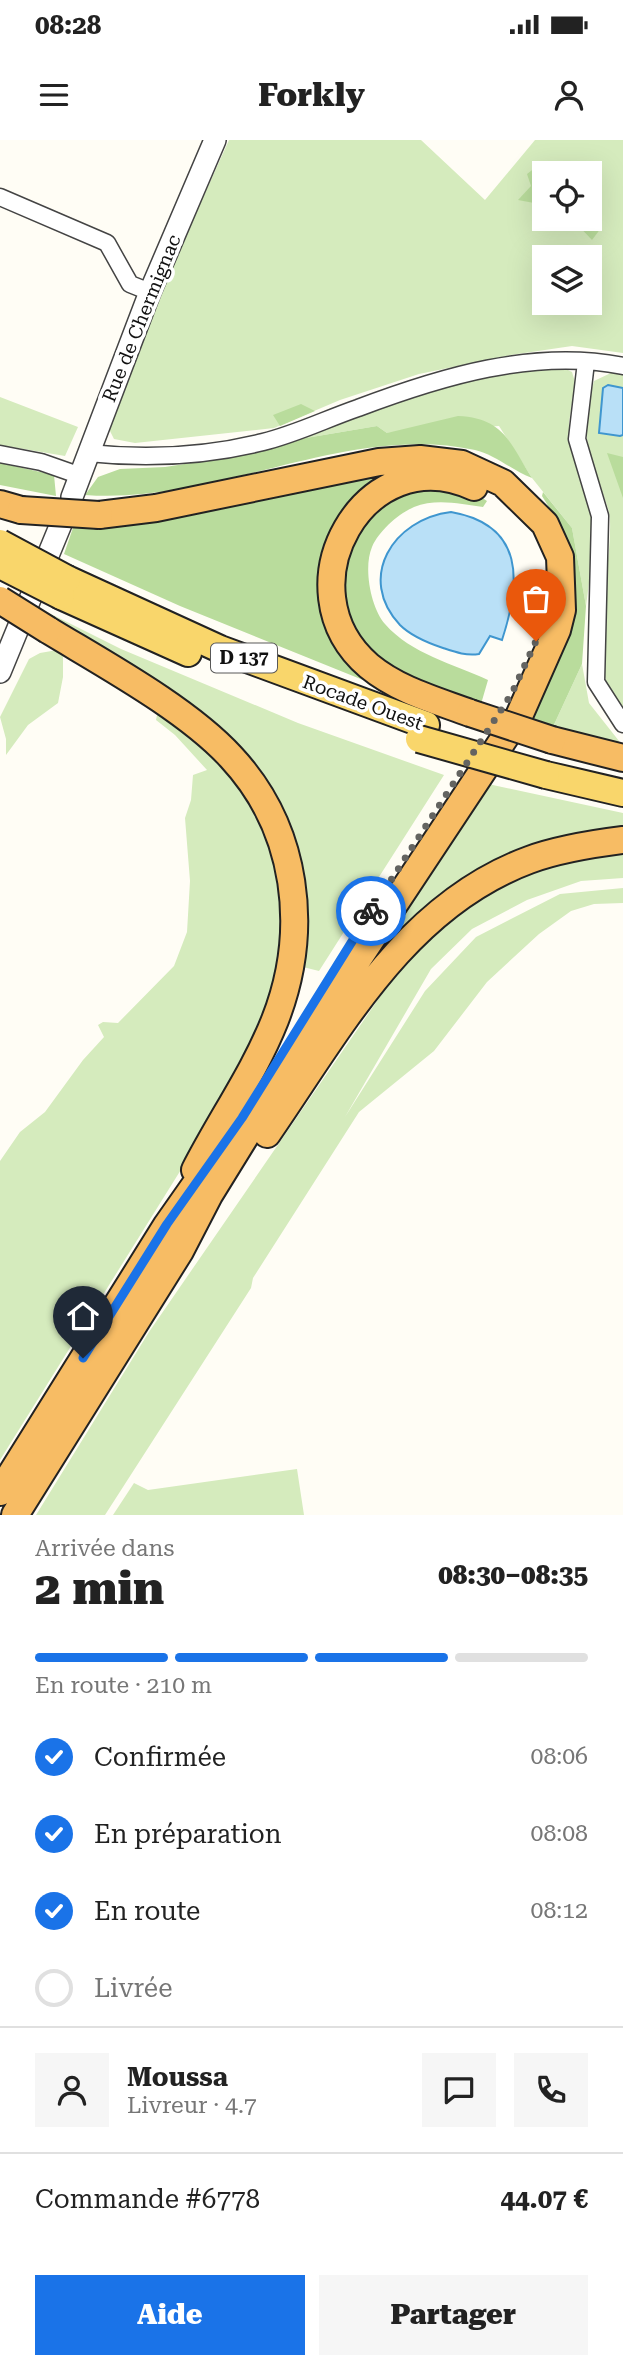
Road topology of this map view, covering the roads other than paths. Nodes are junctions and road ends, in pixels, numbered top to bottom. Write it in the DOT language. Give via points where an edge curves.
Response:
graph roads {
  1 [pos="215,140"];
  2 [pos="0,197"];
  3 [pos="150,292"];
  4 [pos="586,362"];
  5 [pos="623,366"];
  6 [pos="88,453"];
  7 [pos="0,454"];
  8 [pos="80,476"];
  9 [pos="72,497"];
  10 [pos="11,507"];
  11 [pos="61,523"];
  12 [pos="0,543"];
  13 [pos="0,565"];
  14 [pos="64,588"];
  15 [pos="0,600"];
  16 [pos="0,672"];
  17 [pos="623,724"];
  18 [pos="549,758"];
  19 [pos="623,758"];
  20 [pos="623,776"];
  21 [pos="623,793"];
  22 [pos="623,840"];
  23 [pos="167,1224"];
  24 [pos="180,1251"];
  25 [pos="0,1492"];
  26 [pos="15,1515"];
  1 -- 3 [label="street, Rue de Chermignac"];
  2 -- 3 [label="street" via="107,243 130,284"];
  3 -- 6 [label="street, Rue de Chermignac"];
  4 -- 5 [label="street"];
  4 -- 6 [label="street" via="531,363 450,377 295,432 233,448 153,456"];
  4 -- 17 [label="street" via="577,439 600,516 596,682"];
  6 -- 8 [label="street, Rue de Chermignac"];
  7 -- 8 [label="street"];
  8 -- 9 [label="street, Rue de Chermignac"];
  10 -- 24 [label="highway, bridge" via="99,515 156,508 379,462 420,459 462,464 516,492 545,523 562,570 557,630 519,716 383,918 209,1195"];
  11 -- 16 [label="street"];
  12 -- 14 [label="main road, Rocade Ouest / D 137, bridge"];
  13 -- 14 [label="main road, Rocade Ouest / D 137, bridge"];
  14 -- 18 [label="main road, Rocade Ouest / D 137" via="423,732"];
  15 -- 23 [label="highway, bridge" via="132,681 230,756 268,808 289,865 296,934 291,971 276,1017 259,1057"];
  18 -- 19 [label="highway"];
  18 -- 20 [label="main road, Rocade Ouest / D 137"];
  18 -- 21 [label="main road, Rocade Ouest / D 137"];
  18 -- 23 [label="highway, bridge" via="418,694 369,666 346,639 332,598 333,562 346,527 369,501 400,484 440,479 469,484 511,508 528,527 546,566 547,604 529,660 472,756 242,1118"];
  22 -- 24 [label="highway" via="577,846 530,860 488,878 443,908 401,948 364,993"];
  23 -- 25 [label="highway"];
  24 -- 26 [label="highway"];
}
